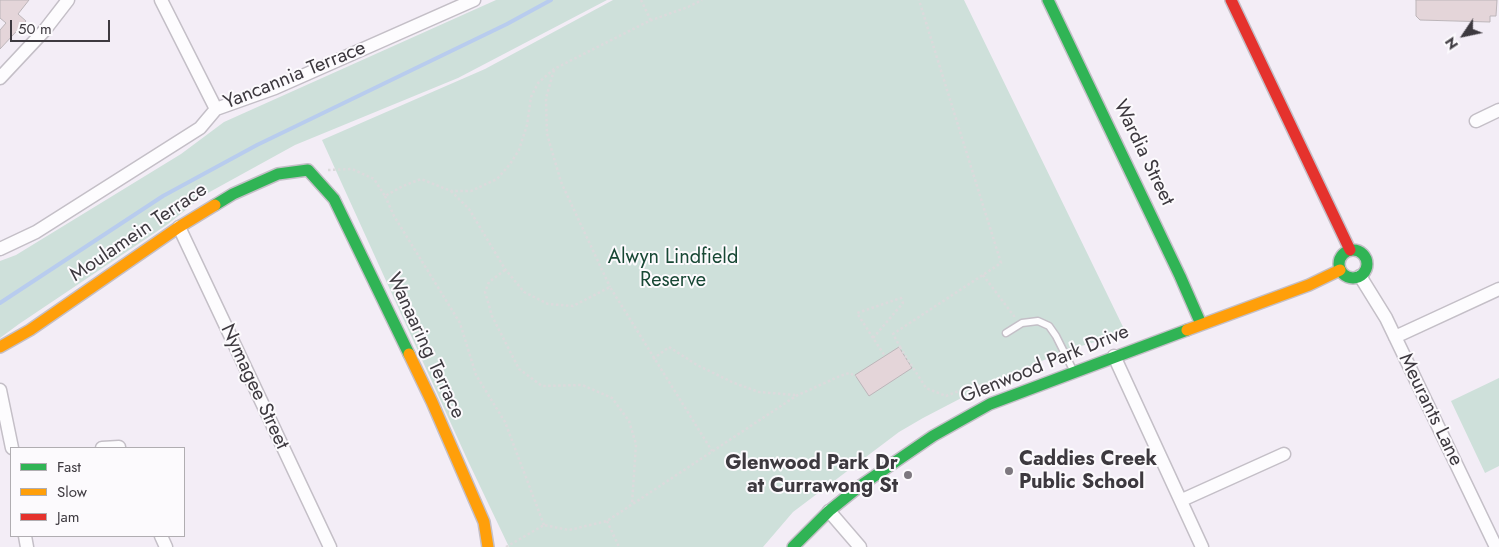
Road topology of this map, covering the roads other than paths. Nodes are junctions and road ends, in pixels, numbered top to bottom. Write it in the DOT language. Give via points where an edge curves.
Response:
graph roads {
  1 [pos="68,0"];
  2 [pos="161,0"];
  3 [pos="474,0"];
  4 [pos="1048,0"];
  5 [pos="1231,0"];
  6 [pos="0,78"];
  7 [pos="216,109"];
  8 [pos="1499,110"];
  9 [pos="1476,121"];
  10 [pos="308,170"];
  11 [pos="179,227"];
  12 [pos="0,249"];
  13 [pos="1350,250"];
  14 [pos="1340,270"];
  15 [pos="1360,276"];
  16 [pos="1499,288"];
  17 [pos="1201,324"];
  18 [pos="1006,333"];
  19 [pos="1395,337"];
  20 [pos="0,347"];
  21 [pos="1114,356"];
  22 [pos="1074,372"];
  23 [pos="0,390"];
  24 [pos="12,447"];
  25 [pos="1284,454"];
  26 [pos="1182,500"];
  27 [pos="829,511"];
  28 [pos="330,547"];
  29 [pos="488,547"];
  30 [pos="793,547"];
  31 [pos="860,547"];
  32 [pos="1202,547"];
  33 [pos="1496,547"];
  1 -- 6 [label="street"];
  2 -- 7 [label="street"];
  3 -- 7 [label="street, Yancannia Terrace" via="274,88"];
  4 -- 17 [label="street, Wardia Street"];
  5 -- 13 [label="street"];
  7 -- 12 [label="street, Yancannia Terrace" via="200,128 36,232"];
  8 -- 9 [label="street"];
  10 -- 11 [label="street, Moulamein Terrace" via="278,174 233,194"];
  10 -- 29 [label="street, Wanaaring Terrace" via="334,199 432,402 484,522"];
  11 -- 20 [label="street, Moulamein Terrace" via="30,330"];
  11 -- 28 [label="street, Nymagee Street"];
  13 -- 14 [label="street" via="1340,258"];
  13 -- 15 [label="street" via="1359,250 1366,257 1366,271"];
  14 -- 15 [label="street" via="1349,277"];
  14 -- 17 [label="street, Glenwood Park Drive" via="1309,285"];
  15 -- 19 [label="street, Meurants Lane"];
  16 -- 19 [label="street"];
  17 -- 21 [label="street, Glenwood Park Drive"];
  18 -- 22 [label="lane" via="1022,323 1038,321 1049,326"];
  19 -- 33 [label="street, Meurants Lane"];
  21 -- 22 [label="street, Glenwood Park Drive"];
  21 -- 26 [label="street"];
  22 -- 27 [label="street, Glenwood Park Drive" via="1012,395 960,420 898,459"];
  23 -- 24 [label="street"];
  25 -- 26 [label="street"];
  26 -- 32 [label="street"];
  27 -- 30 [label="street, Glenwood Park Drive"];
  27 -- 31 [label="street"];
}
